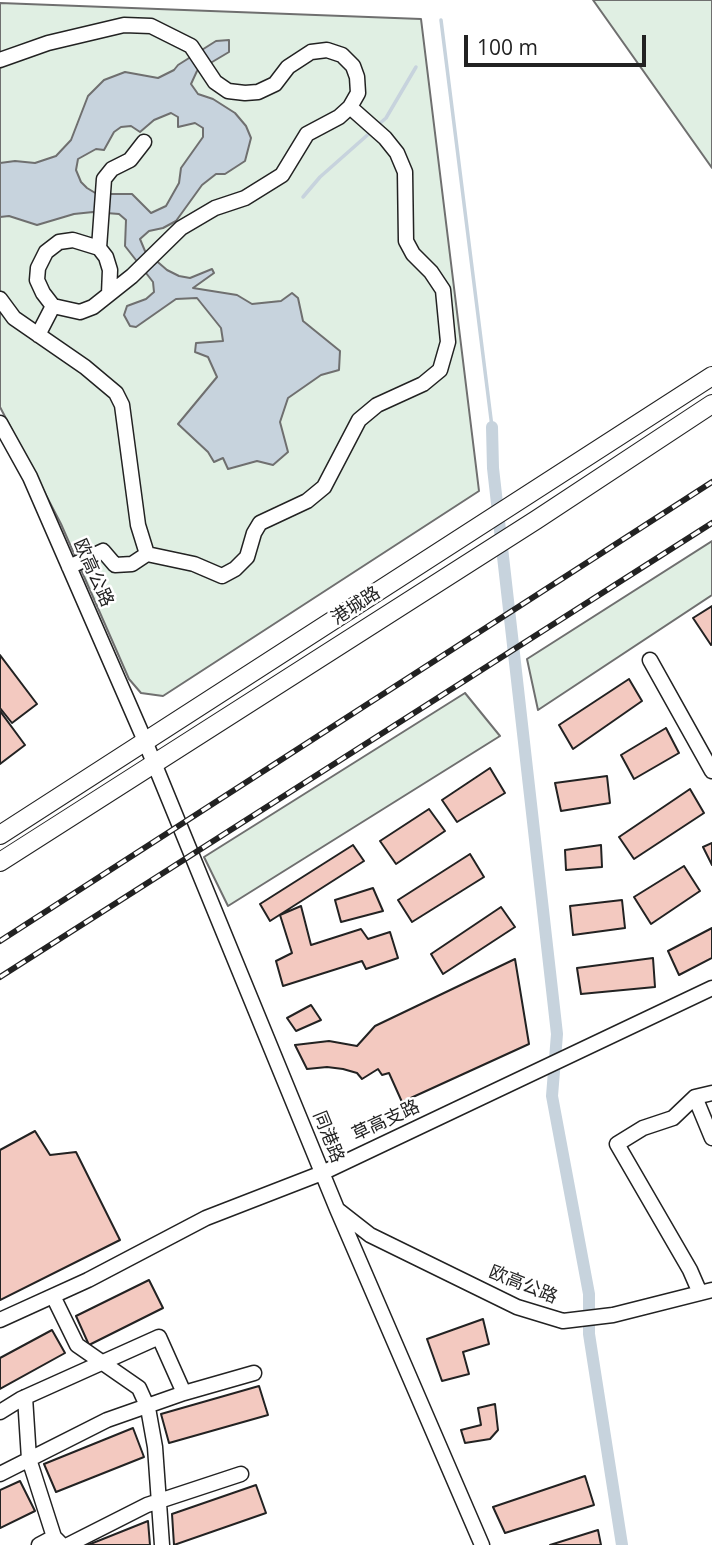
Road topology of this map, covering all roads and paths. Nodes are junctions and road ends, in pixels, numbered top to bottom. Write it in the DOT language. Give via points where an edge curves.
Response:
graph roads {
  1 [pos="0,60"];
  2 [pos="350,107"];
  3 [pos="144,142"];
  4 [pos="99,248"];
  5 [pos="109,294"];
  6 [pos="0,299"];
  7 [pos="53,306"];
  8 [pos="38,335"];
  9 [pos="712,376"];
  10 [pos="712,404"];
  11 [pos="0,423"];
  12 [pos="146,554"];
  13 [pos="69,567"];
  14 [pos="650,660"];
  15 [pos="145,741"];
  16 [pos="153,764"];
  17 [pos="712,771"];
  18 [pos="0,835"];
  19 [pos="0,862"];
  20 [pos="712,988"];
  21 [pos="712,1093"];
  22 [pos="695,1097"];
  23 [pos="712,1138"];
  24 [pos="322,1173"];
  25 [pos="337,1209"];
  26 [pos="706,1291"];
  27 [pos="53,1296"];
  28 [pos="0,1320"];
  29 [pos="102,1362"];
  30 [pos="254,1373"];
  31 [pos="184,1393"];
  32 [pos="25,1397"];
  33 [pos="148,1406"];
  34 [pos="0,1412"];
  35 [pos="29,1459"];
  36 [pos="0,1474"];
  37 [pos="242,1474"];
  38 [pos="158,1502"];
  39 [pos="58,1541"];
  40 [pos="39,1545"];
  41 [pos="68,1545"];
  42 [pos="162,1545"];
  43 [pos="482,1545"];
  1 -- 2 [label="street" via="124,25 151,26 191,46 215,82 228,91 258,92 275,84 297,59 311,52 327,50 342,55 357,76 358,93"];
  2 -- 5 [label="street" via="307,134 282,175 181,228"];
  2 -- 12 [label="street" via="385,138 405,172 406,241 443,290 448,342 440,370 359,420 324,487 307,501 260,523 247,557 235,569 222,576 194,564"];
  3 -- 4 [label="street" via="130,160 104,178"];
  4 -- 5 [label="street" via="110,270"];
  4 -- 7 [label="street" via="73,240 59,242 46,253 37,280"];
  5 -- 7 [label="street" via="80,312"];
  6 -- 8 [label="street" via="14,318"];
  7 -- 8 [label="street"];
  8 -- 12 [label="street" via="116,393 122,405"];
  9 -- 15 [label="main road, 港城路"];
  10 -- 16 [label="main road, 港城路"];
  11 -- 13 [label="street, 欧高公路" via="30,477"];
  12 -- 13 [label="street" via="132,564 115,565 103,551"];
  13 -- 15 [label="street, 欧高公路"];
  14 -- 17 [label="street"];
  15 -- 16 [label="street, 同港路"];
  15 -- 18 [label="main road, 港城路"];
  16 -- 19 [label="main road, 港城路"];
  16 -- 24 [label="street, 同港路"];
  20 -- 24 [label="street, 草高支路"];
  21 -- 22 [label="street"];
  22 -- 23 [label="street"];
  22 -- 26 [label="street" via="673,1118 643,1128 617,1144"];
  24 -- 25 [label="street, 同港路"];
  24 -- 27 [label="street, 草高支路" via="206,1218"];
  25 -- 26 [label="street, 欧高公路" via="382,1241 517,1307 563,1321 613,1315"];
  25 -- 43 [label="street, 同港路"];
  27 -- 28 [label="street, 草高支路"];
  27 -- 29 [label="street" via="76,1345"];
  29 -- 31 [label="street" via="159,1337"];
  29 -- 32 [label="street"];
  29 -- 33 [label="street" via="139,1388"];
  30 -- 31 [label="street"];
  31 -- 33 [label="street"];
  32 -- 34 [label="street"];
  32 -- 35 [label="street"];
  33 -- 35 [label="street" via="107,1420"];
  33 -- 38 [label="street"];
  35 -- 36 [label="street"];
  35 -- 39 [label="street"];
  37 -- 38 [label="street"];
  38 -- 41 [label="street"];
  38 -- 42 [label="street"];
  39 -- 40 [label="street"];
}
